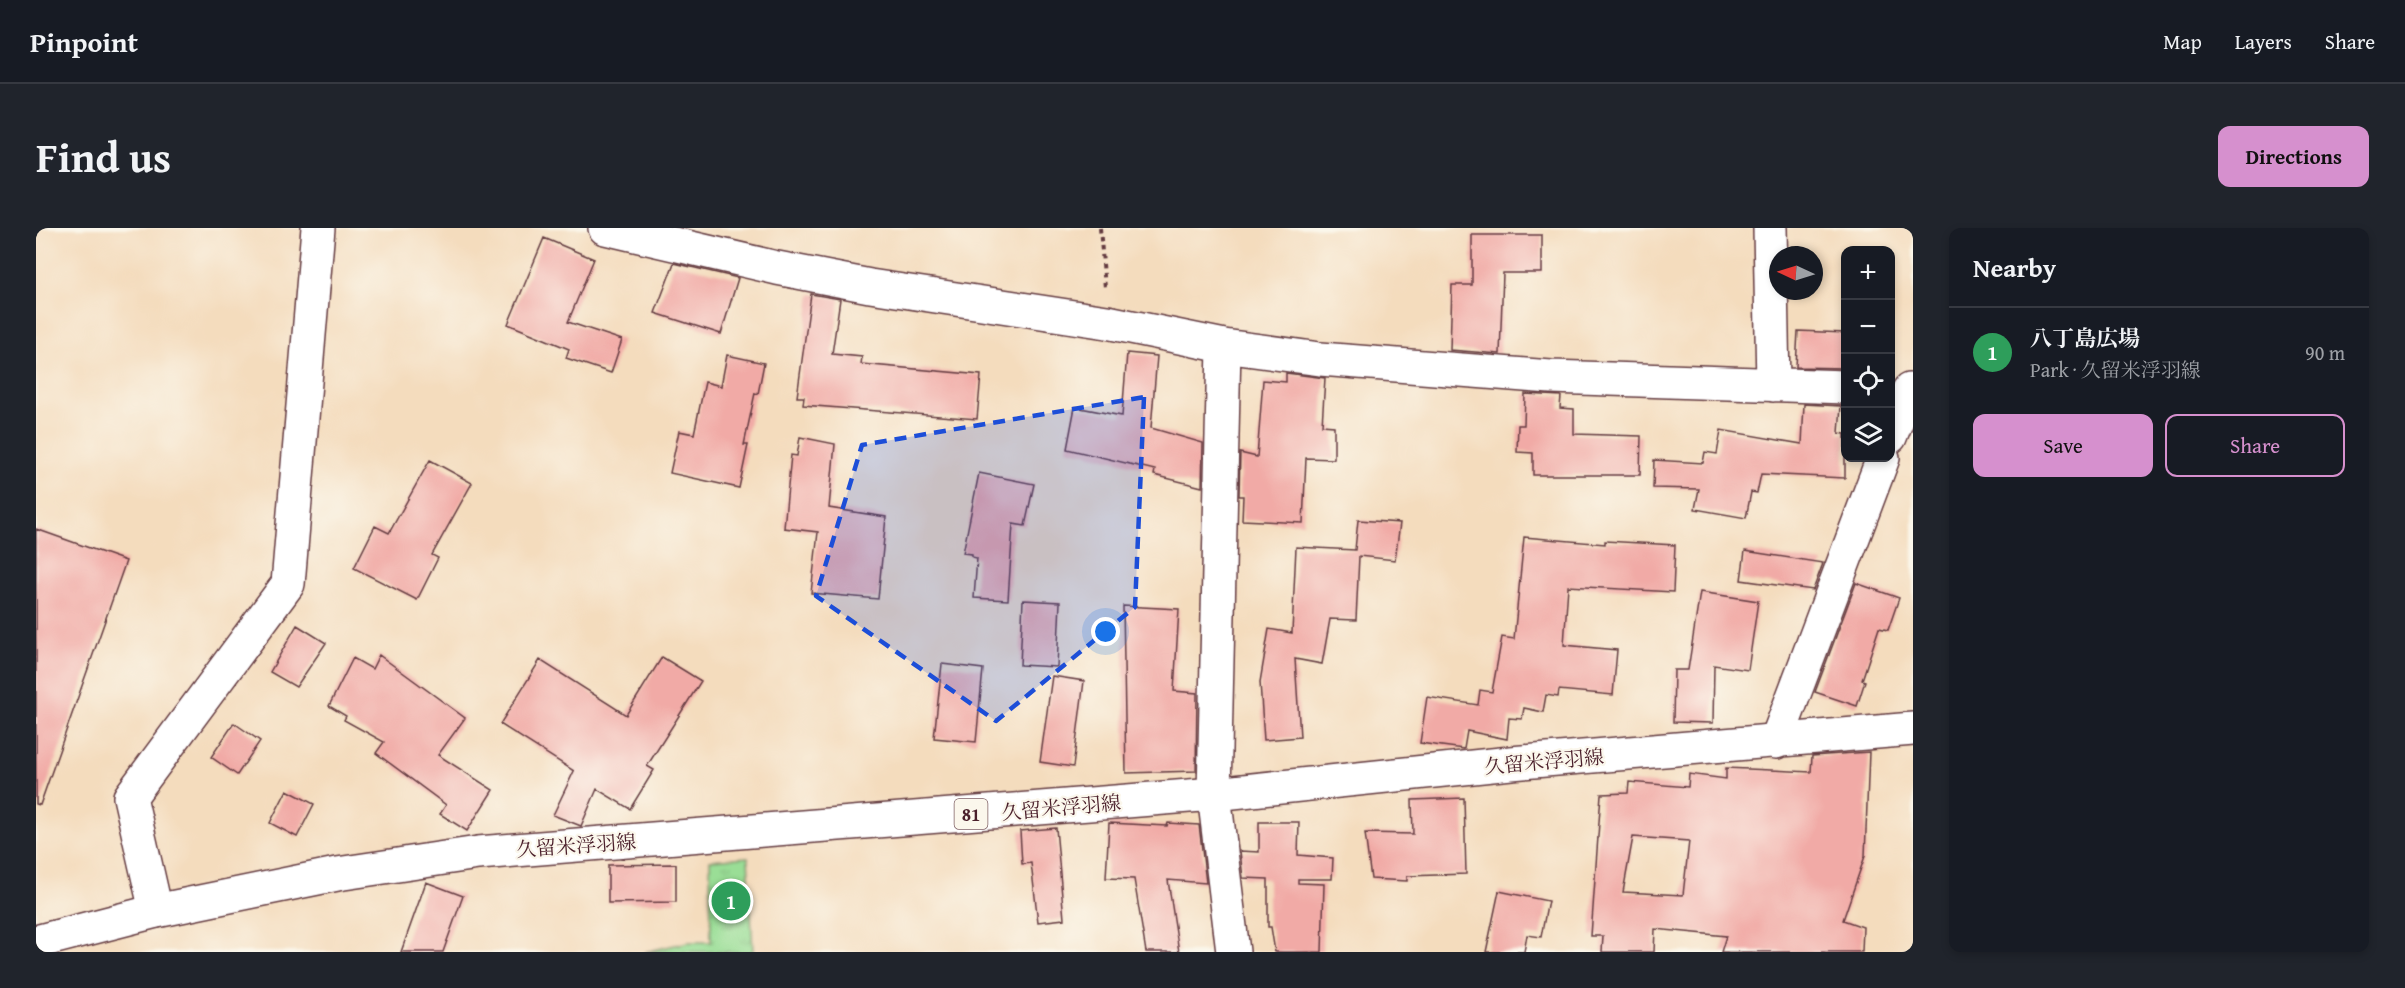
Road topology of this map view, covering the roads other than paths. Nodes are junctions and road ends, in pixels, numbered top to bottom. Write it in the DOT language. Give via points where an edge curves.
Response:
graph roads {
  1 [pos="318,228"];
  2 [pos="605,228"];
  3 [pos="1770,228"];
  4 [pos="1224,346"];
  5 [pos="1773,385"];
  6 [pos="1841,387"];
  7 [pos="1904,389"];
  8 [pos="1895,420"];
  9 [pos="1881,462"];
  10 [pos="1913,729"];
  11 [pos="1776,742"];
  12 [pos="1214,794"];
  13 [pos="156,910"];
  14 [pos="36,942"];
  15 [pos="1233,952"];
  1 -- 13 [label="street" via="288,584 130,797"];
  2 -- 4 [label="street" via="870,286 1107,322"];
  3 -- 5 [label="street"];
  4 -- 5 [label="street" via="1320,359 1551,377"];
  4 -- 12 [label="street"];
  5 -- 6 [label="street"];
  7 -- 8 [label="street"];
  9 -- 11 [label="street"];
  10 -- 11 [label="street, 久留米浮羽線 / 81"];
  11 -- 12 [label="street, 久留米浮羽線 / 81" via="1511,763"];
  12 -- 13 [label="street, 久留米浮羽線 / 81" via="477,853 337,874"];
  12 -- 15 [label="street"];
  13 -- 14 [label="street, 久留米浮羽線 / 81"];
}
